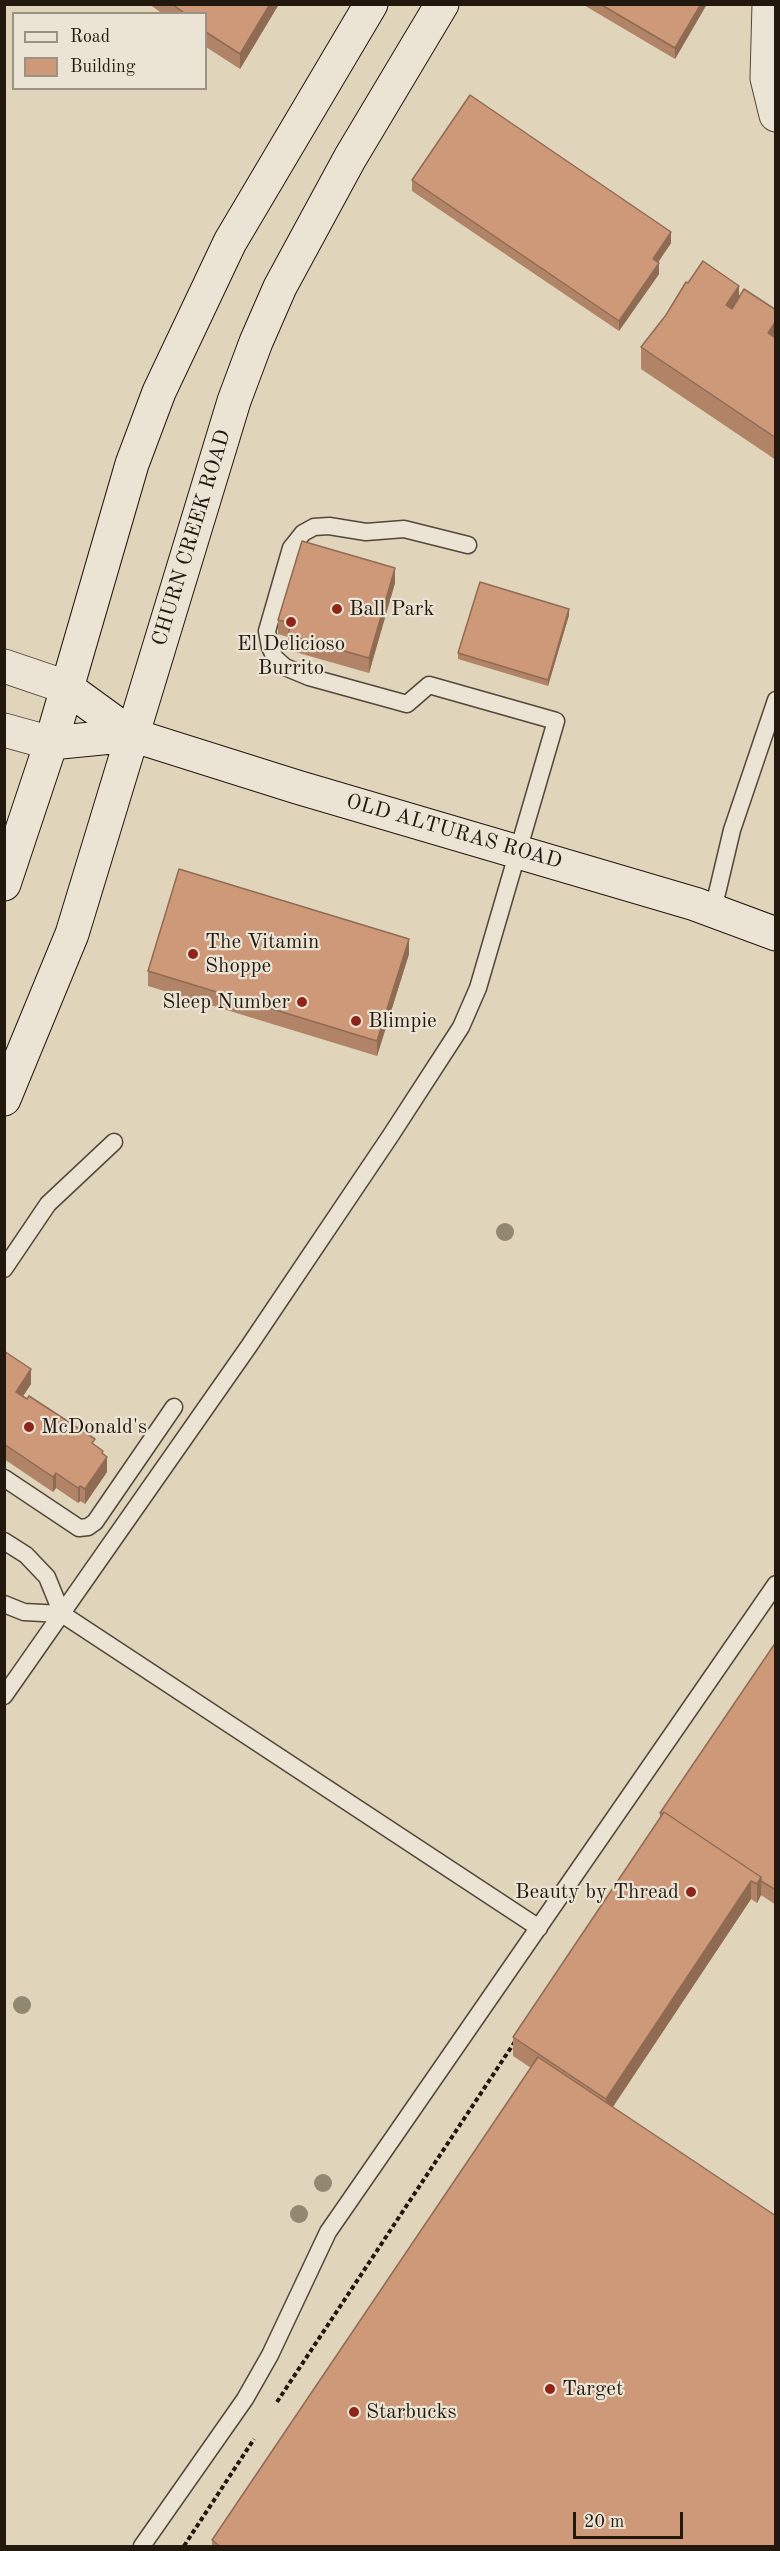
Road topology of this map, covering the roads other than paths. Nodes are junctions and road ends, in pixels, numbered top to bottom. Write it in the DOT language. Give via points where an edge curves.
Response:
graph roads {
  1 [pos="371,4"];
  2 [pos="442,4"];
  3 [pos="769,4"];
  4 [pos="776,116"];
  5 [pos="468,545"];
  6 [pos="4,666"];
  7 [pos="66,687"];
  8 [pos="776,700"];
  9 [pos="4,730"];
  10 [pos="132,735"];
  11 [pos="51,743"];
  12 [pos="518,850"];
  13 [pos="4,884"];
  14 [pos="713,910"];
  15 [pos="776,934"];
  16 [pos="4,1099"];
  17 [pos="114,1142"];
  18 [pos="4,1269"];
  19 [pos="174,1407"];
  20 [pos="4,1478"];
  21 [pos="4,1541"];
  22 [pos="776,1584"];
  23 [pos="4,1604"];
  24 [pos="62,1614"];
  25 [pos="4,1696"];
  26 [pos="539,1928"];
  27 [pos="142,2547"];
  1 -- 7 [label="main road" via="230,242 159,392 132,464"];
  2 -- 10 [label="main road, CHURN CREEK ROAD" via="350,158 280,287 256,342 234,401"];
  3 -- 4 [label="main road" via="767,78"];
  5 -- 12 [label="lane" via="404,528 366,532 314,527 295,540 288,557 269,623 270,647 285,667 309,677 407,704 429,685 556,721"];
  6 -- 7 [label="main road, OLD ALTURAS ROAD"];
  7 -- 10 [label="main road, OLD ALTURAS ROAD"];
  7 -- 11 [label="main road"];
  8 -- 14 [label="lane" via="732,830"];
  9 -- 11 [label="main road, OLD ALTURAS ROAD"];
  10 -- 11 [label="main road, OLD ALTURAS ROAD"];
  10 -- 12 [label="main road, OLD ALTURAS ROAD"];
  10 -- 16 [label="main road, CHURN CREEK ROAD" via="72,934"];
  11 -- 13 [label="main road"];
  12 -- 14 [label="main road, OLD ALTURAS ROAD"];
  12 -- 24 [label="lane" via="478,988 460,1027 249,1346"];
  14 -- 15 [label="main road, OLD ALTURAS ROAD"];
  17 -- 18 [label="lane" via="48,1204"];
  19 -- 20 [label="lane" via="88,1527 79,1528"];
  21 -- 24 [label="lane" via="26,1555 47,1577"];
  22 -- 26 [label="lane"];
  23 -- 24 [label="lane" via="24,1612"];
  24 -- 25 [label="lane"];
  24 -- 26 [label="lane"];
  26 -- 27 [label="lane" via="328,2232 245,2399"];
}
